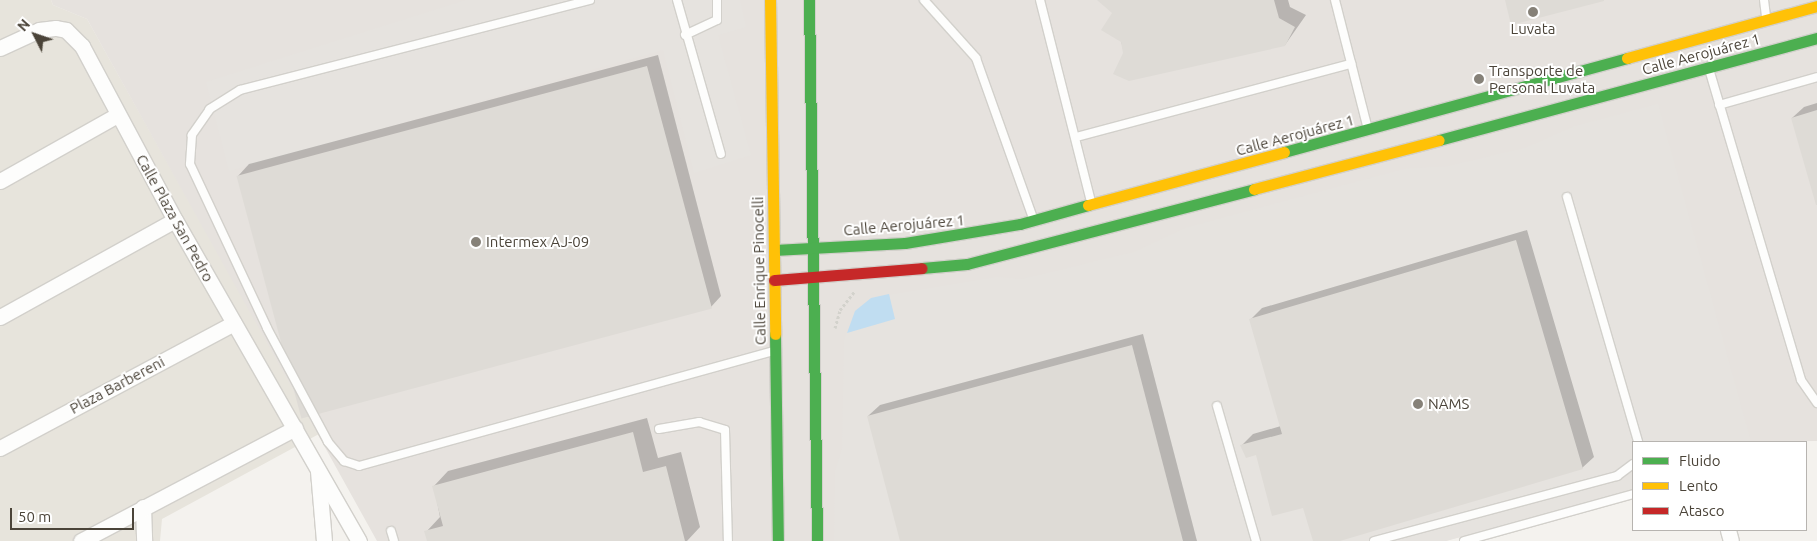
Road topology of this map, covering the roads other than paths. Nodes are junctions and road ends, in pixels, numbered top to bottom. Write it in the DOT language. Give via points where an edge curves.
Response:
graph roads {
  1 [pos="590,0"];
  2 [pos="677,0"];
  3 [pos="716,0"];
  4 [pos="770,0"];
  5 [pos="809,0"];
  6 [pos="924,0"];
  7 [pos="1040,0"];
  8 [pos="1335,0"];
  9 [pos="1764,0"];
  10 [pos="1817,6"];
  11 [pos="1766,19"];
  12 [pos="685,35"];
  13 [pos="1817,38"];
  14 [pos="0,48"];
  15 [pos="1351,64"];
  16 [pos="1708,67"];
  17 [pos="1817,77"];
  18 [pos="1719,105"];
  19 [pos="117,115"];
  20 [pos="1368,131"];
  21 [pos="1076,137"];
  22 [pos="721,154"];
  23 [pos="0,181"];
  24 [pos="1568,197"];
  25 [pos="1093,206"];
  26 [pos="175,220"];
  27 [pos="1034,220"];
  28 [pos="813,248"];
  29 [pos="774,250"];
  30 [pos="813,278"];
  31 [pos="774,280"];
  32 [pos="0,317"];
  33 [pos="234,323"];
  34 [pos="775,350"];
  35 [pos="1817,403"];
  36 [pos="1217,406"];
  37 [pos="295,428"];
  38 [pos="659,430"];
  39 [pos="1638,441"];
  40 [pos="0,448"];
  41 [pos="1632,465"];
  42 [pos="318,470"];
  43 [pos="1632,494"];
  44 [pos="143,507"];
  45 [pos="391,531"];
  46 [pos="81,541"];
  47 [pos="144,541"];
  48 [pos="324,541"];
  49 [pos="359,541"];
  50 [pos="394,541"];
  51 [pos="728,541"];
  52 [pos="778,541"];
  53 [pos="817,541"];
  54 [pos="1256,541"];
  55 [pos="1374,541"];
  56 [pos="1464,541"];
  1 -- 34 [label="lane" via="240,90 210,109 192,134 190,164 267,328 328,442 344,461 359,466"];
  2 -- 12 [label="lane"];
  3 -- 12 [label="lane" via="717,20"];
  4 -- 29 [label="street, Calle Enrique Pinocelli"];
  5 -- 28 [label="street"];
  6 -- 27 [label="lane" via="976,58"];
  7 -- 21 [label="lane"];
  8 -- 15 [label="lane"];
  9 -- 11 [label="lane"];
  10 -- 11 [label="street, Calle Aerojuárez 1"];
  11 -- 20 [label="street, Calle Aerojuárez 1"];
  12 -- 22 [label="lane"];
  13 -- 16 [label="street, Calle Aerojuárez 1"];
  14 -- 19 [label="street, Calle Plaza San Pedro" via="39,30 66,30 82,46"];
  15 -- 20 [label="lane"];
  15 -- 21 [label="lane"];
  16 -- 18 [label="lane"];
  16 -- 30 [label="street, Calle Aerojuárez 1" via="967,264"];
  17 -- 18 [label="lane"];
  18 -- 35 [label="lane" via="1802,380"];
  19 -- 23 [label="street"];
  19 -- 26 [label="street, Calle Plaza San Pedro"];
  20 -- 25 [label="street, Calle Aerojuárez 1"];
  21 -- 25 [label="lane"];
  24 -- 39 [label="lane"];
  25 -- 27 [label="street, Calle Aerojuárez 1"];
  26 -- 32 [label="street"];
  26 -- 33 [label="street, Calle Plaza San Pedro"];
  27 -- 28 [label="street, Calle Aerojuárez 1" via="944,238"];
  28 -- 29 [label="street, Calle Aerojuárez 1"];
  28 -- 30 [label="street"];
  29 -- 31 [label="street, Calle Enrique Pinocelli"];
  30 -- 31 [label="street, Calle Aerojuárez 1"];
  30 -- 53 [label="street"];
  31 -- 34 [label="street, Calle Enrique Pinocelli"];
  33 -- 37 [label="street, Calle Plaza San Pedro"];
  33 -- 40 [label="street, Plaza Barbereni"];
  34 -- 52 [label="street, Calle Enrique Pinocelli"];
  36 -- 54 [label="lane"];
  37 -- 42 [label="street, Calle Plaza San Pedro"];
  37 -- 44 [label="street"];
  38 -- 51 [label="lane" via="700,422 725,430"];
  41 -- 55 [label="lane" via="1617,476"];
  42 -- 48 [label="street, Calle Plaza San Pedro"];
  42 -- 49 [label="street, Calle Plaza San Pedro"];
  43 -- 56 [label="lane"];
  44 -- 46 [label="street"];
  44 -- 47 [label="street"];
  45 -- 50 [label="lane"];
}
